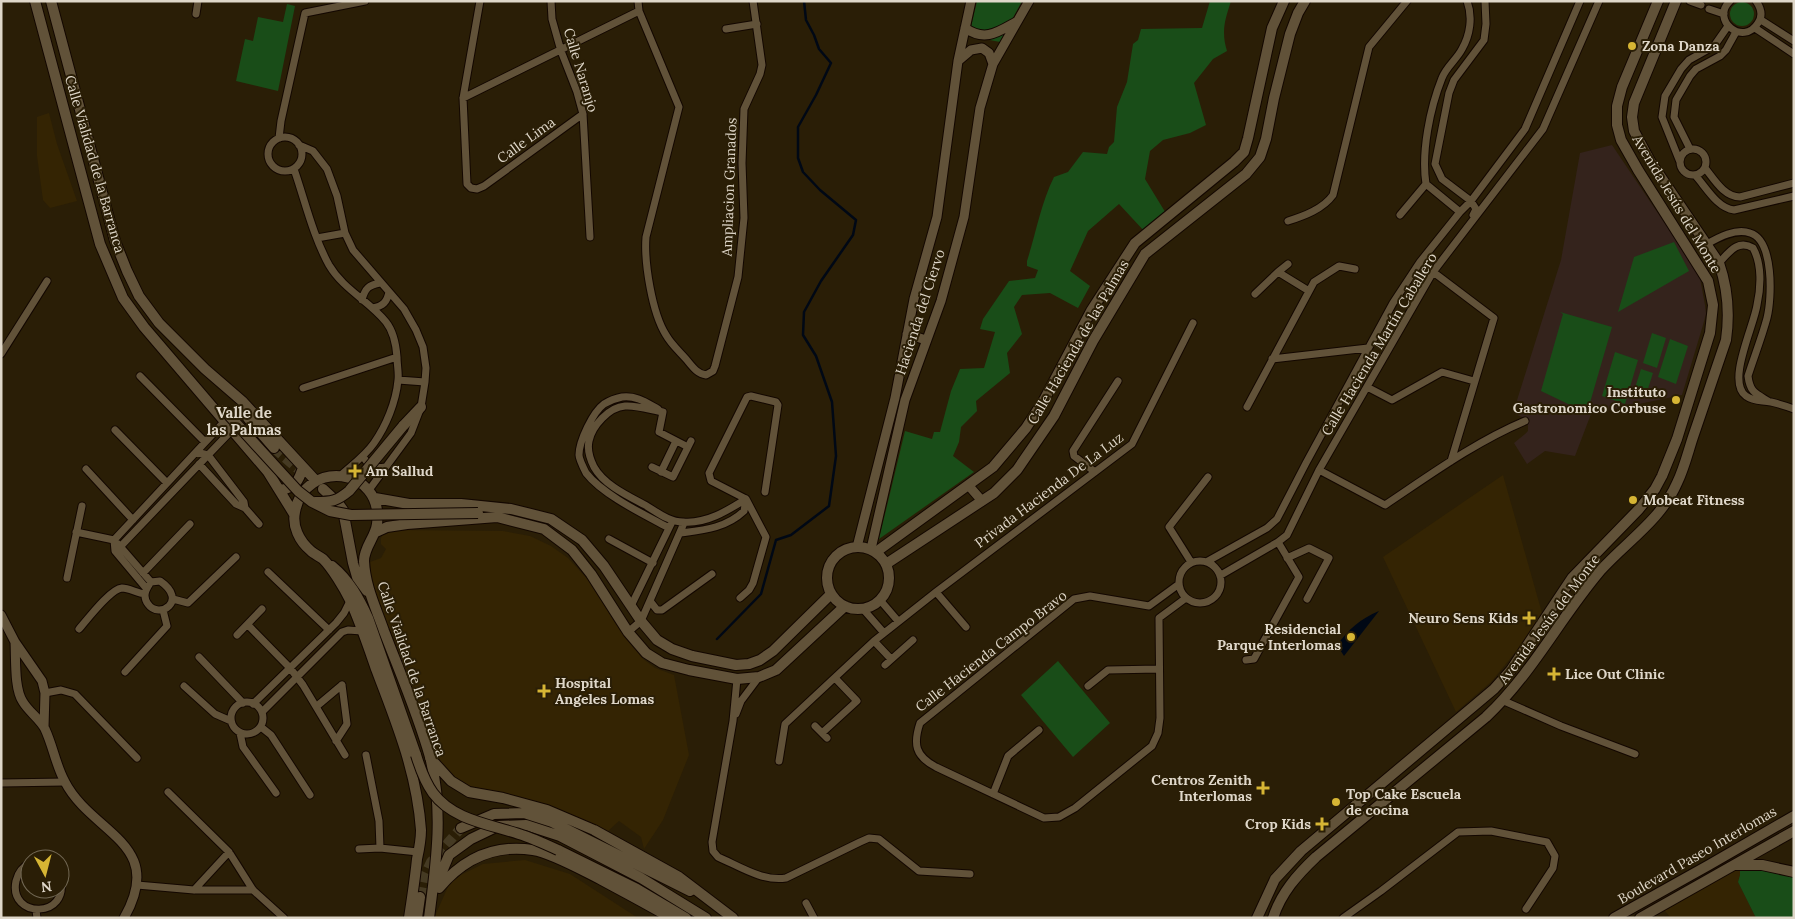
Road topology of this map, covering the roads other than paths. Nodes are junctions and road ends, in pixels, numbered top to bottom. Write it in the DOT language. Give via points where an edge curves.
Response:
graph roads {
  1 [pos="35,1"];
  2 [pos="51,1"];
  3 [pos="198,1"];
  4 [pos="365,1"];
  5 [pos="480,1"];
  6 [pos="551,1"];
  7 [pos="638,1"];
  8 [pos="753,1"];
  9 [pos="971,1"];
  10 [pos="1029,1"];
  11 [pos="1284,1"];
  12 [pos="1305,1"];
  13 [pos="1407,1"];
  14 [pos="1467,1"];
  15 [pos="1485,1"];
  16 [pos="1580,1"];
  17 [pos="1599,1"];
  18 [pos="1658,1"];
  19 [pos="1676,1"];
  20 [pos="1690,1"];
  21 [pos="1730,1"];
  22 [pos="1757,1"];
  23 [pos="1700,5"];
  24 [pos="1709,9"];
  25 [pos="638,11"];
  26 [pos="196,14"];
  27 [pos="1724,14"];
  28 [pos="1761,20"];
  29 [pos="1018,21"];
  30 [pos="757,24"];
  31 [pos="1728,26"];
  32 [pos="965,28"];
  33 [pos="1755,28"];
  34 [pos="726,30"];
  35 [pos="1736,32"];
  36 [pos="1794,41"];
  37 [pos="561,51"];
  38 [pos="1794,54"];
  39 [pos="958,61"];
  40 [pos="993,64"];
  41 [pos="463,98"];
  42 [pos="583,114"];
  43 [pos="279,138"];
  44 [pos="299,145"];
  45 [pos="1690,149"];
  46 [pos="1680,162"];
  47 [pos="1705,168"];
  48 [pos="294,169"];
  49 [pos="1695,175"];
  50 [pos="1794,183"];
  51 [pos="1426,184"];
  52 [pos="1794,196"];
  53 [pos="1471,201"];
  54 [pos="1460,212"];
  55 [pos="1400,215"];
  56 [pos="1288,222"];
  57 [pos="345,234"];
  58 [pos="590,237"];
  59 [pos="317,238"];
  60 [pos="1458,241"];
  61 [pos="1707,244"];
  62 [pos="1420,262"];
  63 [pos="1720,262"];
  64 [pos="1288,264"];
  65 [pos="1355,269"];
  66 [pos="1278,272"];
  67 [pos="1433,272"];
  68 [pos="48,281"];
  69 [pos="380,283"];
  70 [pos="389,292"];
  71 [pos="1309,292"];
  72 [pos="1254,294"];
  73 [pos="362,300"];
  74 [pos="373,308"];
  75 [pos="1193,323"];
  76 [pos="907,334"];
  77 [pos="926,340"];
  78 [pos="180,344"];
  79 [pos="1368,348"];
  80 [pos="1,354"];
  81 [pos="168,354"];
  82 [pos="397,357"];
  83 [pos="1272,360"];
  84 [pos="140,376"];
  85 [pos="398,380"];
  86 [pos="1118,381"];
  87 [pos="1474,381"];
  88 [pos="425,382"];
  89 [pos="1367,387"];
  90 [pos="303,388"];
  91 [pos="204,399"];
  92 [pos="242,401"];
  93 [pos="1770,402"];
  94 [pos="421,407"];
  95 [pos="1247,407"];
  96 [pos="1794,408"];
  97 [pos="1525,421"];
  98 [pos="224,422"];
  99 [pos="114,430"];
  100 [pos="232,430"];
  101 [pos="676,441"];
  102 [pos="205,442"];
  103 [pos="274,448"];
  104 [pos="196,452"];
  105 [pos="208,455"];
  106 [pos="363,456"];
  107 [pos="1450,461"];
  108 [pos="199,464"];
  109 [pos="385,467"];
  110 [pos="652,467"];
  111 [pos="303,468"];
  112 [pos="86,469"];
  113 [pos="1319,470"];
  114 [pos="661,472"];
  115 [pos="1095,472"];
  116 [pos="341,475"];
  117 [pos="1208,477"];
  118 [pos="167,483"];
  119 [pos="319,485"];
  120 [pos="969,486"];
  121 [pos="280,490"];
  122 [pos="765,492"];
  123 [pos="372,494"];
  124 [pos="746,499"];
  125 [pos="982,501"];
  126 [pos="312,502"];
  127 [pos="409,504"];
  128 [pos="82,506"];
  129 [pos="245,508"];
  130 [pos="294,514"];
  131 [pos="498,517"];
  132 [pos="133,520"];
  133 [pos="684,523"];
  134 [pos="190,524"];
  135 [pos="259,524"];
  136 [pos="407,524"];
  137 [pos="671,525"];
  138 [pos="76,532"];
  139 [pos="376,532"];
  140 [pos="681,533"];
  141 [pos="609,539"];
  142 [pos="114,540"];
  143 [pos="1278,542"];
  144 [pos="120,547"];
  145 [pos="857,547"];
  146 [pos="873,551"];
  147 [pos="236,557"];
  148 [pos="1287,558"];
  149 [pos="323,559"];
  150 [pos="1591,559"];
  151 [pos="1208,561"];
  152 [pos="1191,562"];
  153 [pos="653,563"];
  154 [pos="886,564"];
  155 [pos="1602,570"];
  156 [pos="268,572"];
  157 [pos="143,573"];
  158 [pos="712,574"];
  159 [pos="1221,575"];
  160 [pos="67,578"];
  161 [pos="1179,584"];
  162 [pos="147,588"];
  163 [pos="936,592"];
  164 [pos="369,594"];
  165 [pos="830,594"];
  166 [pos="740,598"];
  167 [pos="1186,598"];
  168 [pos="173,599"];
  169 [pos="1307,599"];
  170 [pos="350,600"];
  171 [pos="880,600"];
  172 [pos="650,601"];
  173 [pos="631,606"];
  174 [pos="845,606"];
  175 [pos="863,609"];
  176 [pos="163,610"];
  177 [pos="262,610"];
  178 [pos="1,615"];
  179 [pos="641,621"];
  180 [pos="898,621"];
  181 [pos="248,625"];
  182 [pos="966,627"];
  183 [pos="78,629"];
  184 [pos="329,630"];
  185 [pos="362,630"];
  186 [pos="628,632"];
  187 [pos="884,633"];
  188 [pos="237,635"];
  189 [pos="913,640"];
  190 [pos="874,641"];
  191 [pos="15,642"];
  192 [pos="200,657"];
  193 [pos="891,659"];
  194 [pos="1246,660"];
  195 [pos="31,664"];
  196 [pos="885,665"];
  197 [pos="290,668"];
  198 [pos="17,669"];
  199 [pos="1158,669"];
  200 [pos="125,672"];
  201 [pos="297,677"];
  202 [pos="760,677"];
  203 [pos="835,678"];
  204 [pos="737,679"];
  205 [pos="184,686"];
  206 [pos="1088,686"];
  207 [pos="45,693"];
  208 [pos="1504,700"];
  209 [pos="243,703"];
  210 [pos="253,704"];
  211 [pos="45,705"];
  212 [pos="317,706"];
  213 [pos="29,710"];
  214 [pos="262,712"];
  215 [pos="231,721"];
  216 [pos="733,721"];
  217 [pos="815,726"];
  218 [pos="44,727"];
  219 [pos="261,727"];
  220 [pos="1039,730"];
  221 [pos="240,733"];
  222 [pos="336,741"];
  223 [pos="1635,754"];
  224 [pos="345,755"];
  225 [pos="366,755"];
  226 [pos="137,758"];
  227 [pos="430,758"];
  228 [pos="779,761"];
  229 [pos="65,782"];
  230 [pos="1,783"];
  231 [pos="168,792"];
  232 [pos="276,793"];
  233 [pos="310,794"];
  234 [pos="993,794"];
  235 [pos="438,814"];
  236 [pos="418,816"];
  237 [pos="1794,816"];
  238 [pos="1336,821"];
  239 [pos="461,828"];
  240 [pos="1794,831"];
  241 [pos="1347,832"];
  242 [pos="380,848"];
  243 [pos="359,849"];
  244 [pos="229,852"];
  245 [pos="418,852"];
  246 [pos="1732,865"];
  247 [pos="20,871"];
  248 [pos="1794,872"];
  249 [pos="970,874"];
  250 [pos="137,885"];
  251 [pos="194,890"];
  252 [pos="253,890"];
  253 [pos="432,896"];
  254 [pos="420,897"];
  255 [pos="58,899"];
  256 [pos="709,900"];
  257 [pos="806,903"];
  258 [pos="1526,909"];
  259 [pos="37,914"];
  260 [pos="685,917"];
  261 [pos="124,918"];
  262 [pos="284,918"];
  263 [pos="409,918"];
  264 [pos="417,918"];
  265 [pos="429,918"];
  266 [pos="671,918"];
  267 [pos="706,918"];
  268 [pos="733,918"];
  269 [pos="814,918"];
  270 [pos="1257,918"];
  271 [pos="1272,918"];
  272 [pos="1343,918"];
  273 [pos="1614,918"];
  274 [pos="1640,918"];
  1 -- 81 [label="main road, Calle Vialidad de la Barranca" via="100,244 123,298"];
  2 -- 78 [label="main road, Calle Vialidad de la Barranca" via="115,241 126,271 139,296"];
  3 -- 26 [label="street"];
  4 -- 43 [label="street" via="304,12"];
  5 -- 41 [label="street"];
  6 -- 37 [label="street, Calle Naranjo" via="552,19"];
  7 -- 25 [label="street"];
  8 -- 30 [label="street, Ampliacion Granados"];
  9 -- 32 [label="street, Hacienda del Ciervo"];
  10 -- 29 [label="street, Hacienda del Ciervo"];
  11 -- 120 [label="main road, Calle Hacienda de las Palmas" via="1272,28 1244,152 1136,244 1091,311 1026,428 993,467"];
  12 -- 125 [label="main road, Calle Hacienda de las Palmas" via="1290,34 1260,157 1246,174 1145,254 1054,416 1017,470"];
  13 -- 56 [label="street" via="1369,46 1333,194 1327,202"];
  14 -- 51 [label="street" via="1470,28 1462,49 1443,76 1432,108 1423,167"];
  15 -- 53 [label="street" via="1484,40 1451,87 1436,164 1442,179"];
  16 -- 53 [label="street, Calle Hacienda Martín Caballero" via="1525,129"];
  17 -- 60 [label="street, Calle Hacienda Martín Caballero" via="1543,130"];
  18 -- 150 [label="main road, Avenida Jesús del Monte" via="1622,87 1617,125 1638,170 1708,281 1713,305 1710,333 1662,476 1639,509"];
  19 -- 61 [label="main road, Avenida Jesús del Monte" via="1634,103 1632,117 1634,131 1650,162"];
  20 -- 23 [label="street"];
  21 -- 27 [label="street"];
  22 -- 28 [label="street"];
  24 -- 27 [label="street"];
  25 -- 30 [label="street, Ampliacion Granados" via="678,107 646,237 646,263 656,313 665,334 701,374 710,374 715,366 738,278 744,218 744,110 762,65"];
  25 -- 37 [label="street"];
  27 -- 31 [label="street"];
  28 -- 33 [label="street"];
  28 -- 36 [label="street"];
  29 -- 32 [label="street" via="988,36 974,34"];
  29 -- 40 [label="street, Hacienda del Ciervo"];
  30 -- 34 [label="street"];
  31 -- 35 [label="street"];
  31 -- 46 [label="street" via="1714,46 1689,60 1665,96 1662,117"];
  32 -- 39 [label="street, Hacienda del Ciervo"];
  33 -- 35 [label="street" via="1746,33"];
  33 -- 38 [label="street"];
  35 -- 45 [label="street" via="1720,56 1696,69 1676,100 1674,117"];
  37 -- 41 [label="street"];
  37 -- 42 [label="street, Calle Naranjo"];
  39 -- 40 [label="street" via="971,50 982,48 990,53"];
  39 -- 76 [label="street, Hacienda del Ciervo" via="937,217"];
  40 -- 77 [label="street, Hacienda del Ciervo" via="980,108 964,217 941,301"];
  41 -- 42 [label="street, Calle Lima" via="467,184 471,188 484,186"];
  42 -- 58 [label="street, Calle Naranjo"];
  43 -- 44 [label="street" via="290,138"];
  43 -- 48 [label="street" via="270,145 270,162 277,170"];
  44 -- 48 [label="street" via="301,161"];
  44 -- 57 [label="street" via="313,151 327,169"];
  45 -- 46 [label="street" via="1681,156"];
  45 -- 47 [label="street" via="1704,153"];
  46 -- 49 [label="street" via="1682,169"];
  47 -- 49 [label="street"];
  47 -- 50 [label="street" via="1733,197"];
  48 -- 59 [label="street"];
  49 -- 52 [label="street" via="1728,210"];
  51 -- 54 [label="street"];
  51 -- 55 [label="street"];
  53 -- 54 [label="street, Calle Hacienda Martín Caballero"];
  53 -- 60 [label="street" via="1476,209"];
  54 -- 62 [label="street, Calle Hacienda Martín Caballero"];
  57 -- 59 [label="street"];
  57 -- 69 [label="street" via="353,250"];
  59 -- 73 [label="street" via="330,266"];
  60 -- 67 [label="street, Calle Hacienda Martín Caballero"];
  61 -- 63 [label="main road, Avenida Jesús del Monte"];
  61 -- 93 [label="street" via="1720,237 1746,232 1759,238 1764,246 1770,292 1767,316 1748,376 1754,392"];
  62 -- 67 [label="street"];
  62 -- 79 [label="street, Calle Hacienda Martín Caballero"];
  63 -- 93 [label="street" via="1739,245 1749,246 1756,252 1759,276 1757,305 1738,371 1738,385 1754,401"];
  63 -- 155 [label="main road, Avenida Jesús del Monte" via="1729,301 1726,340 1678,483 1652,521"];
  64 -- 66 [label="street"];
  65 -- 71 [label="street" via="1339,266 1314,282"];
  66 -- 71 [label="street"];
  66 -- 72 [label="street"];
  67 -- 87 [label="street" via="1494,318"];
  67 -- 89 [label="street, Calle Hacienda Martín Caballero"];
  68 -- 80 [label="street"];
  69 -- 70 [label="street"];
  69 -- 73 [label="street" via="371,285"];
  70 -- 74 [label="street" via="380,307"];
  70 -- 88 [label="street" via="416,330 426,368"];
  71 -- 83 [label="street"];
  73 -- 74 [label="street"];
  74 -- 82 [label="street" via="387,323 396,341"];
  75 -- 115 [label="street, Privada Hacienda De La Luz" via="1132,444"];
  76 -- 77 [label="street"];
  76 -- 145 [label="street, Hacienda del Ciervo" via="895,398"];
  77 -- 146 [label="street, Hacienda del Ciervo" via="905,400"];
  78 -- 81 [label="main road"];
  78 -- 92 [label="main road, Calle Vialidad de la Barranca"];
  79 -- 83 [label="street"];
  79 -- 151 [label="street, Calle Hacienda Martín Caballero" via="1277,519"];
  81 -- 91 [label="main road, Calle Vialidad de la Barranca"];
  82 -- 85 [label="street"];
  82 -- 90 [label="street"];
  83 -- 95 [label="street"];
  84 -- 102 [label="street"];
  85 -- 88 [label="street"];
  85 -- 106 [label="street" via="385,424"];
  86 -- 115 [label="street" via="1073,451 1074,456"];
  87 -- 89 [label="street" via="1442,372 1392,400"];
  87 -- 107 [label="street"];
  88 -- 94 [label="street"];
  89 -- 113 [label="street, Calle Hacienda Martín Caballero"];
  91 -- 98 [label="main road, Calle Vialidad de la Barranca"];
  91 -- 126 [label="main road, bridge" via="224,410"];
  92 -- 103 [label="main road" via="248,418"];
  92 -- 111 [label="main road, Calle Vialidad de la Barranca"];
  93 -- 96 [label="street"];
  94 -- 109 [label="street" via="411,433"];
  94 -- 126 [label="main road, bridge" via="349,491 338,500"];
  97 -- 107 [label="street"];
  98 -- 100 [label="main road, Calle Vialidad de la Barranca"];
  98 -- 102 [label="street"];
  99 -- 118 [label="street"];
  100 -- 105 [label="street"];
  100 -- 121 [label="main road, Calle Vialidad de la Barranca"];
  101 -- 114 [label="street"];
  101 -- 114 [label="street" via="689,444 673,477"];
  101 -- 137 [label="street" via="659,432 663,412 625,406 600,420 589,440 594,468 605,480"];
  102 -- 104 [label="street"];
  104 -- 105 [label="street"];
  104 -- 118 [label="street"];
  105 -- 108 [label="street"];
  105 -- 129 [label="street" via="244,502"];
  106 -- 109 [label="street" via="371,466"];
  106 -- 116 [label="street"];
  107 -- 113 [label="street" via="1385,505"];
  108 -- 129 [label="street" via="236,504"];
  108 -- 144 [label="street"];
  109 -- 123 [label="street"];
  110 -- 114 [label="street"];
  111 -- 119 [label="main road, Calle Vialidad de la Barranca"];
  111 -- 121 [label="main road" via="296,484"];
  112 -- 132 [label="street"];
  113 -- 143 [label="street, Calle Hacienda Martín Caballero" via="1287,534"];
  115 -- 163 [label="street, Privada Hacienda De La Luz"];
  116 -- 119 [label="main road"];
  116 -- 123 [label="main road" via="356,481"];
  117 -- 152 [label="street" via="1169,527"];
  118 -- 132 [label="street"];
  119 -- 130 [label="main road" via="305,489"];
  119 -- 164 [label="main road, Calle Vialidad de la Barranca" via="343,510 357,576"];
  120 -- 125 [label="street"];
  120 -- 146 [label="main road, Calle Hacienda de las Palmas"];
  121 -- 130 [label="main road, Calle Vialidad de la Barranca"];
  122 -- 124 [label="street" via="778,405 751,396 747,398 709,473 711,481"];
  123 -- 127 [label="main road"];
  123 -- 139 [label="main road, Calle Vialidad de la Barranca" via="378,514"];
  124 -- 133 [label="street" via="723,513"];
  124 -- 140 [label="street" via="744,511 727,523"];
  124 -- 166 [label="street" via="766,540 753,584"];
  125 -- 154 [label="main road, Calle Hacienda de las Palmas"];
  126 -- 131 [label="main road, bridge" via="330,511 351,515 478,513"];
  127 -- 136 [label="main road" via="403,514"];
  127 -- 173 [label="main road" via="461,504 511,509 551,519 582,540"];
  128 -- 138 [label="street"];
  129 -- 135 [label="street"];
  130 -- 149 [label="main road, Calle Vialidad de la Barranca" via="295,528 301,541"];
  131 -- 136 [label="main road"];
  131 -- 186 [label="main road" via="544,529 572,550"];
  132 -- 142 [label="street"];
  133 -- 137 [label="street"];
  133 -- 140 [label="street"];
  134 -- 157 [label="street"];
  136 -- 139 [label="main road" via="388,526"];
  137 -- 153 [label="street"];
  138 -- 142 [label="street"];
  138 -- 160 [label="street"];
  139 -- 164 [label="main road, Calle Vialidad de la Barranca" via="365,551"];
  140 -- 172 [label="street"];
  141 -- 153 [label="street"];
  142 -- 144 [label="street"];
  142 -- 162 [label="street" via="115,551"];
  143 -- 148 [label="street"];
  143 -- 159 [label="street, Calle Hacienda Martín Caballero"];
  144 -- 157 [label="street"];
  145 -- 146 [label="main road"];
  145 -- 165 [label="main road" via="846,550 832,562 827,581"];
  146 -- 154 [label="main road"];
  147 -- 168 [label="street" via="188,603"];
  148 -- 169 [label="street" via="1309,548 1328,558"];
  148 -- 194 [label="street" via="1298,576 1254,659"];
  149 -- 170 [label="main road, Calle Vialidad de la Barranca"];
  149 -- 260 [label="main road, bridge" via="342,573 359,598 422,774 433,794 454,812 558,850"];
  150 -- 155 [label="main road"];
  150 -- 238 [label="main road, Avenida Jesús del Monte" via="1572,578 1511,670 1494,690"];
  151 -- 152 [label="street"];
  151 -- 159 [label="street"];
  152 -- 161 [label="street" via="1179,576"];
  153 -- 173 [label="street"];
  154 -- 171 [label="main road" via="890,573 889,583"];
  155 -- 208 [label="main road, Avenida Jesús del Monte"];
  156 -- 184 [label="street"];
  157 -- 162 [label="street"];
  158 -- 172 [label="street" via="662,610 657,610"];
  159 -- 167 [label="street" via="1222,586 1217,596 1207,603 1196,603"];
  161 -- 167 [label="street"];
  161 -- 234 [label="street, Calle Hacienda Campo Bravo" via="1149,606 1090,596 1074,599 920,723 915,738 925,762"];
  162 -- 168 [label="street" via="160,581 172,591"];
  162 -- 176 [label="street" via="146,601 150,607"];
  162 -- 183 [label="street" via="134,593 125,588 113,591"];
  163 -- 180 [label="street, Privada Hacienda De La Luz"];
  163 -- 182 [label="street"];
  164 -- 227 [label="main road, Calle Vialidad de la Barranca"];
  165 -- 174 [label="main road"];
  165 -- 179 [label="main road" via="773,651 749,664 727,663 672,649 657,640"];
  167 -- 199 [label="street, Calle Hacienda Campo Bravo" via="1159,618"];
  168 -- 176 [label="street"];
  170 -- 184 [label="street"];
  170 -- 185 [label="main road, Calle Vialidad de la Barranca"];
  171 -- 175 [label="main road"];
  171 -- 180 [label="street"];
  172 -- 179 [label="street"];
  173 -- 179 [label="main road"];
  174 -- 175 [label="main road"];
  174 -- 202 [label="main road" via="776,670"];
  175 -- 187 [label="street"];
  176 -- 200 [label="street" via="167,626"];
  177 -- 181 [label="street"];
  178 -- 191 [label="street"];
  179 -- 186 [label="street"];
  180 -- 187 [label="street, Privada Hacienda De La Luz"];
  181 -- 188 [label="street"];
  181 -- 197 [label="street"];
  184 -- 197 [label="street"];
  185 -- 201 [label="street" via="342,632"];
  185 -- 236 [label="main road, Calle Vialidad de la Barranca" via="412,773"];
  186 -- 204 [label="main road" via="646,653 662,663"];
  187 -- 190 [label="street, Privada Hacienda De La Luz"];
  189 -- 193 [label="street"];
  190 -- 193 [label="street"];
  190 -- 203 [label="street, Privada Hacienda De La Luz"];
  191 -- 195 [label="street"];
  191 -- 198 [label="street"];
  192 -- 209 [label="street"];
  193 -- 196 [label="street"];
  195 -- 198 [label="street"];
  195 -- 207 [label="street" via="42,681"];
  197 -- 201 [label="street"];
  197 -- 210 [label="street"];
  198 -- 213 [label="street" via="21,700"];
  199 -- 206 [label="street" via="1108,670"];
  199 -- 234 [label="street, Calle Hacienda Campo Bravo" via="1160,718 1152,746 1075,808 1059,817 1044,818"];
  201 -- 212 [label="street"];
  201 -- 214 [label="street"];
  202 -- 204 [label="main road"];
  202 -- 216 [label="street" via="741,701"];
  203 -- 217 [label="street" via="857,701 825,736"];
  203 -- 228 [label="street, Privada Hacienda De La Luz" via="785,724"];
  204 -- 216 [label="street"];
  205 -- 215 [label="street" via="215,714"];
  207 -- 211 [label="street"];
  207 -- 226 [label="street" via="61,690 75,694"];
  208 -- 223 [label="street"];
  208 -- 241 [label="main road, Avenida Jesús del Monte"];
  209 -- 210 [label="street"];
  209 -- 215 [label="street" via="233,710"];
  210 -- 214 [label="street"];
  211 -- 213 [label="street" via="38,712"];
  211 -- 218 [label="street"];
  212 -- 222 [label="street"];
  212 -- 222 [label="street" via="342,685 348,724"];
  213 -- 218 [label="street"];
  214 -- 219 [label="street"];
  215 -- 221 [label="street"];
  216 -- 249 [label="street" via="712,842 718,857 776,880 870,838 879,839 919,871"];
  218 -- 229 [label="street"];
  219 -- 221 [label="street" via="251,734"];
  219 -- 233 [label="street" via="271,734"];
  220 -- 234 [label="street" via="1008,756"];
  221 -- 232 [label="street" via="243,747"];
  222 -- 224 [label="street"];
  225 -- 242 [label="street" via="379,821"];
  227 -- 235 [label="main road, Calle Vialidad de la Barranca"];
  227 -- 256 [label="main road" via="451,781 468,792 547,810 594,830 679,877"];
  229 -- 230 [label="street"];
  229 -- 250 [label="street" via="125,846 134,862"];
  231 -- 244 [label="street"];
  235 -- 236 [label="main road" via="437,820 426,825"];
  235 -- 253 [label="main road, Calle Vialidad de la Barranca"];
  236 -- 245 [label="main road, Calle Vialidad de la Barranca" via="421,832"];
  237 -- 273 [label="main road, Boulevard Paseo Interlomas"];
  238 -- 241 [label="main road"];
  238 -- 270 [label="main road, Avenida Jesús del Monte" via="1301,851 1275,880"];
  239 -- 256 [label="main road" via="494,814 524,813 552,822"];
  240 -- 246 [label="main road, Boulevard Paseo Interlomas"];
  241 -- 271 [label="main road, Avenida Jesús del Monte" via="1297,875"];
  242 -- 243 [label="street"];
  242 -- 245 [label="street"];
  244 -- 251 [label="street"];
  244 -- 252 [label="street"];
  245 -- 263 [label="main road, Calle Vialidad de la Barranca"];
  246 -- 248 [label="main road" via="1756,864"];
  246 -- 274 [label="main road, Boulevard Paseo Interlomas"];
  247 -- 259 [label="street" via="15,886 18,898"];
  250 -- 251 [label="street"];
  250 -- 261 [label="street"];
  251 -- 252 [label="street"];
  252 -- 262 [label="street"];
  253 -- 265 [label="main road, Calle Vialidad de la Barranca"];
  253 -- 266 [label="main road" via="452,872 469,860 491,851 535,850 572,865"];
  253 -- 267 [label="main road" via="449,855 471,839 498,826 526,824 560,836 641,878"];
  254 -- 264 [label="main road"];
  255 -- 259 [label="street"];
  256 -- 268 [label="main road"];
  257 -- 269 [label="street"];
  258 -- 272 [label="street" via="1553,868 1555,856 1547,842 1491,831 1458,832"];
}
